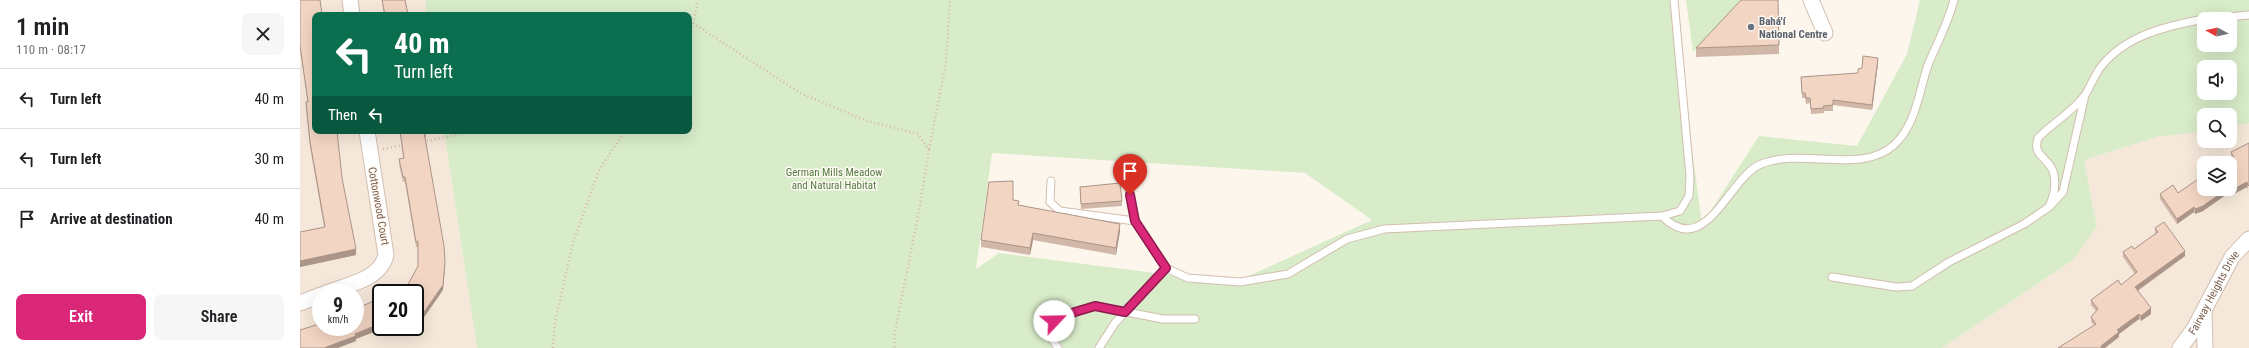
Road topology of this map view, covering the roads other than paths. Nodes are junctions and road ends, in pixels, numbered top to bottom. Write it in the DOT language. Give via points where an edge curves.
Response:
graph roads {
  1 [pos="350,0"];
  2 [pos="1674,0"];
  3 [pos="1811,0"];
  4 [pos="1954,0"];
  5 [pos="352,12"];
  6 [pos="2249,15"];
  7 [pos="2237,16"];
  8 [pos="2197,20"];
  9 [pos="1825,33"];
  10 [pos="2085,95"];
  11 [pos="367,134"];
  12 [pos="1051,181"];
  13 [pos="1128,181"];
  14 [pos="2049,207"];
  15 [pos="1662,216"];
  16 [pos="1135,221"];
  17 [pos="2249,239"];
  18 [pos="1166,268"];
  19 [pos="1832,277"];
  20 [pos="348,284"];
  21 [pos="312,298"];
  22 [pos="300,303"];
  23 [pos="2204,308"];
  24 [pos="1125,312"];
  25 [pos="1195,319"];
  26 [pos="1058,348"];
  27 [pos="1099,348"];
  28 [pos="2180,348"];
  29 [pos="2205,348"];
  1 -- 5 [label="street"];
  2 -- 15 [label="lane" via="1690,176 1689,196 1680,211"];
  3 -- 9 [label="street"];
  4 -- 15 [label="lane" via="1943,34 1928,65 1913,116 1903,136 1889,150 1874,158 1801,158 1768,161 1745,175 1717,211 1702,225 1682,227 1668,222"];
  6 -- 7 [label="lane"];
  8 -- 10 [label="lane" via="2162,28 2129,43 2100,68"];
  10 -- 14 [label="lane" via="2063,192"];
  10 -- 14 [label="lane" via="2038,138 2037,153 2053,172 2053,198"];
  11 -- 20 [label="street, Cottonwood Court" via="387,249 386,258 373,274"];
  12 -- 16 [label="lane" via="1050,202 1060,211"];
  13 -- 16 [label="lane"];
  14 -- 19 [label="lane" via="2024,224 1949,262 1912,286 1896,287"];
  15 -- 18 [label="lane" via="1384,229 1347,239 1288,274 1240,282 1188,278"];
  16 -- 18 [label="lane"];
  17 -- 23 [label="street, Fairway Heights Drive" via="2232,257"];
  18 -- 24 [label="lane"];
  21 -- 22 [label="street"];
  23 -- 28 [label="street, Fairway Heights Drive"];
  23 -- 29 [label="street"];
  24 -- 25 [label="lane" via="1163,319"];
  24 -- 26 [label="lane" via="1095,306 1065,315 1054,321 1050,329 1052,339"];
  24 -- 27 [label="lane"];
}
